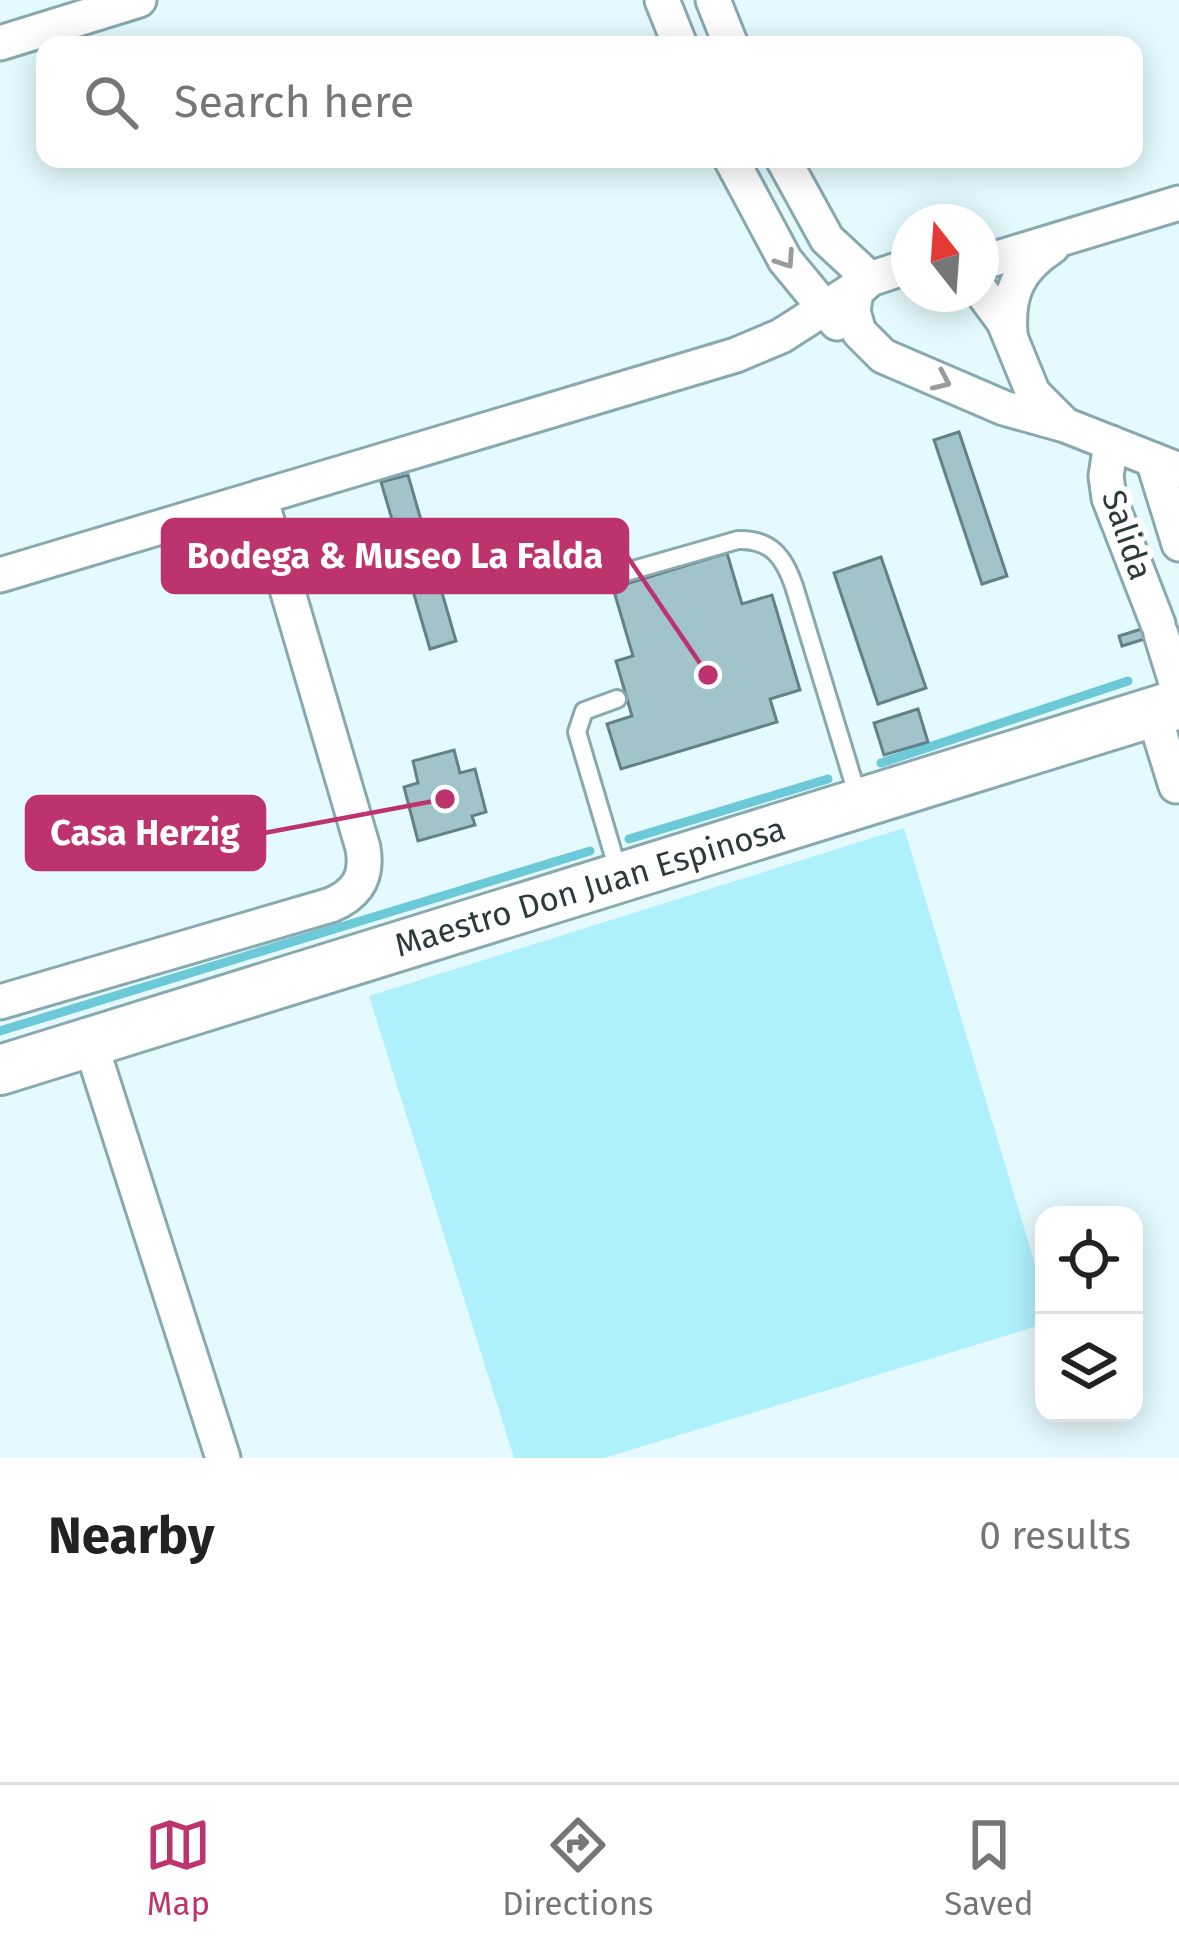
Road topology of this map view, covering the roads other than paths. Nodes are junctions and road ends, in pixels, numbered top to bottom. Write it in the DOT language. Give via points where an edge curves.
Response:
graph roads {
  1 [pos="662,0"];
  2 [pos="712,0"];
  3 [pos="117,3"];
  4 [pos="676,36"];
  5 [pos="726,36"];
  6 [pos="0,43"];
  7 [pos="736,168"];
  8 [pos="788,168"];
  9 [pos="1179,203"];
  10 [pos="1069,237"];
  11 [pos="999,258"];
  12 [pos="891,272"];
  13 [pos="870,279"];
  14 [pos="824,308"];
  15 [pos="998,312"];
  16 [pos="1010,333"];
  17 [pos="874,348"];
  18 [pos="736,355"];
  19 [pos="1065,425"];
  20 [pos="1112,443"];
  21 [pos="1166,465"];
  22 [pos="260,497"];
  23 [pos="1179,544"];
  24 [pos="0,575"];
  25 [pos="612,576"];
  26 [pos="617,699"];
  27 [pos="1170,703"];
  28 [pos="1176,786"];
  29 [pos="860,803"];
  30 [pos="620,878"];
  31 [pos="0,1002"];
  32 [pos="90,1042"];
  33 [pos="0,1070"];
  34 [pos="223,1458"];
  1 -- 4 [label="street"];
  2 -- 5 [label="street"];
  3 -- 6 [label="street"];
  7 -- 14 [label="street, one-way" via="771,237"];
  8 -- 13 [label="street" via="827,239"];
  9 -- 10 [label="street"];
  10 -- 11 [label="street"];
  10 -- 16 [label="street" via="1036,257 1015,284"];
  12 -- 13 [label="street"];
  13 -- 14 [label="street"];
  13 -- 17 [label="street" via="853,302 854,321"];
  14 -- 17 [label="street"];
  14 -- 18 [label="street"];
  15 -- 16 [label="street"];
  16 -- 19 [label="street" via="1028,385"];
  17 -- 18 [label="street" via="798,343"];
  17 -- 19 [label="street, one-way" via="1004,408"];
  18 -- 22 [label="street"];
  19 -- 20 [label="street"];
  20 -- 21 [label="street"];
  20 -- 27 [label="street, Salida" via="1108,498 1160,629"];
  21 -- 23 [label="street"];
  22 -- 24 [label="street"];
  22 -- 31 [label="street" via="363,848 360,884 331,905"];
  25 -- 29 [label="lane" via="738,540 773,548 794,586"];
  26 -- 30 [label="lane" via="584,711 577,732"];
  27 -- 28 [label="street, Salida"];
  27 -- 29 [label="main road, Maestro Don Juan Espinosa"];
  29 -- 30 [label="main road, Maestro Don Juan Espinosa"];
  30 -- 32 [label="main road, Maestro Don Juan Espinosa"];
  32 -- 33 [label="main road, Maestro Don Juan Espinosa"];
  32 -- 34 [label="street"];
}
